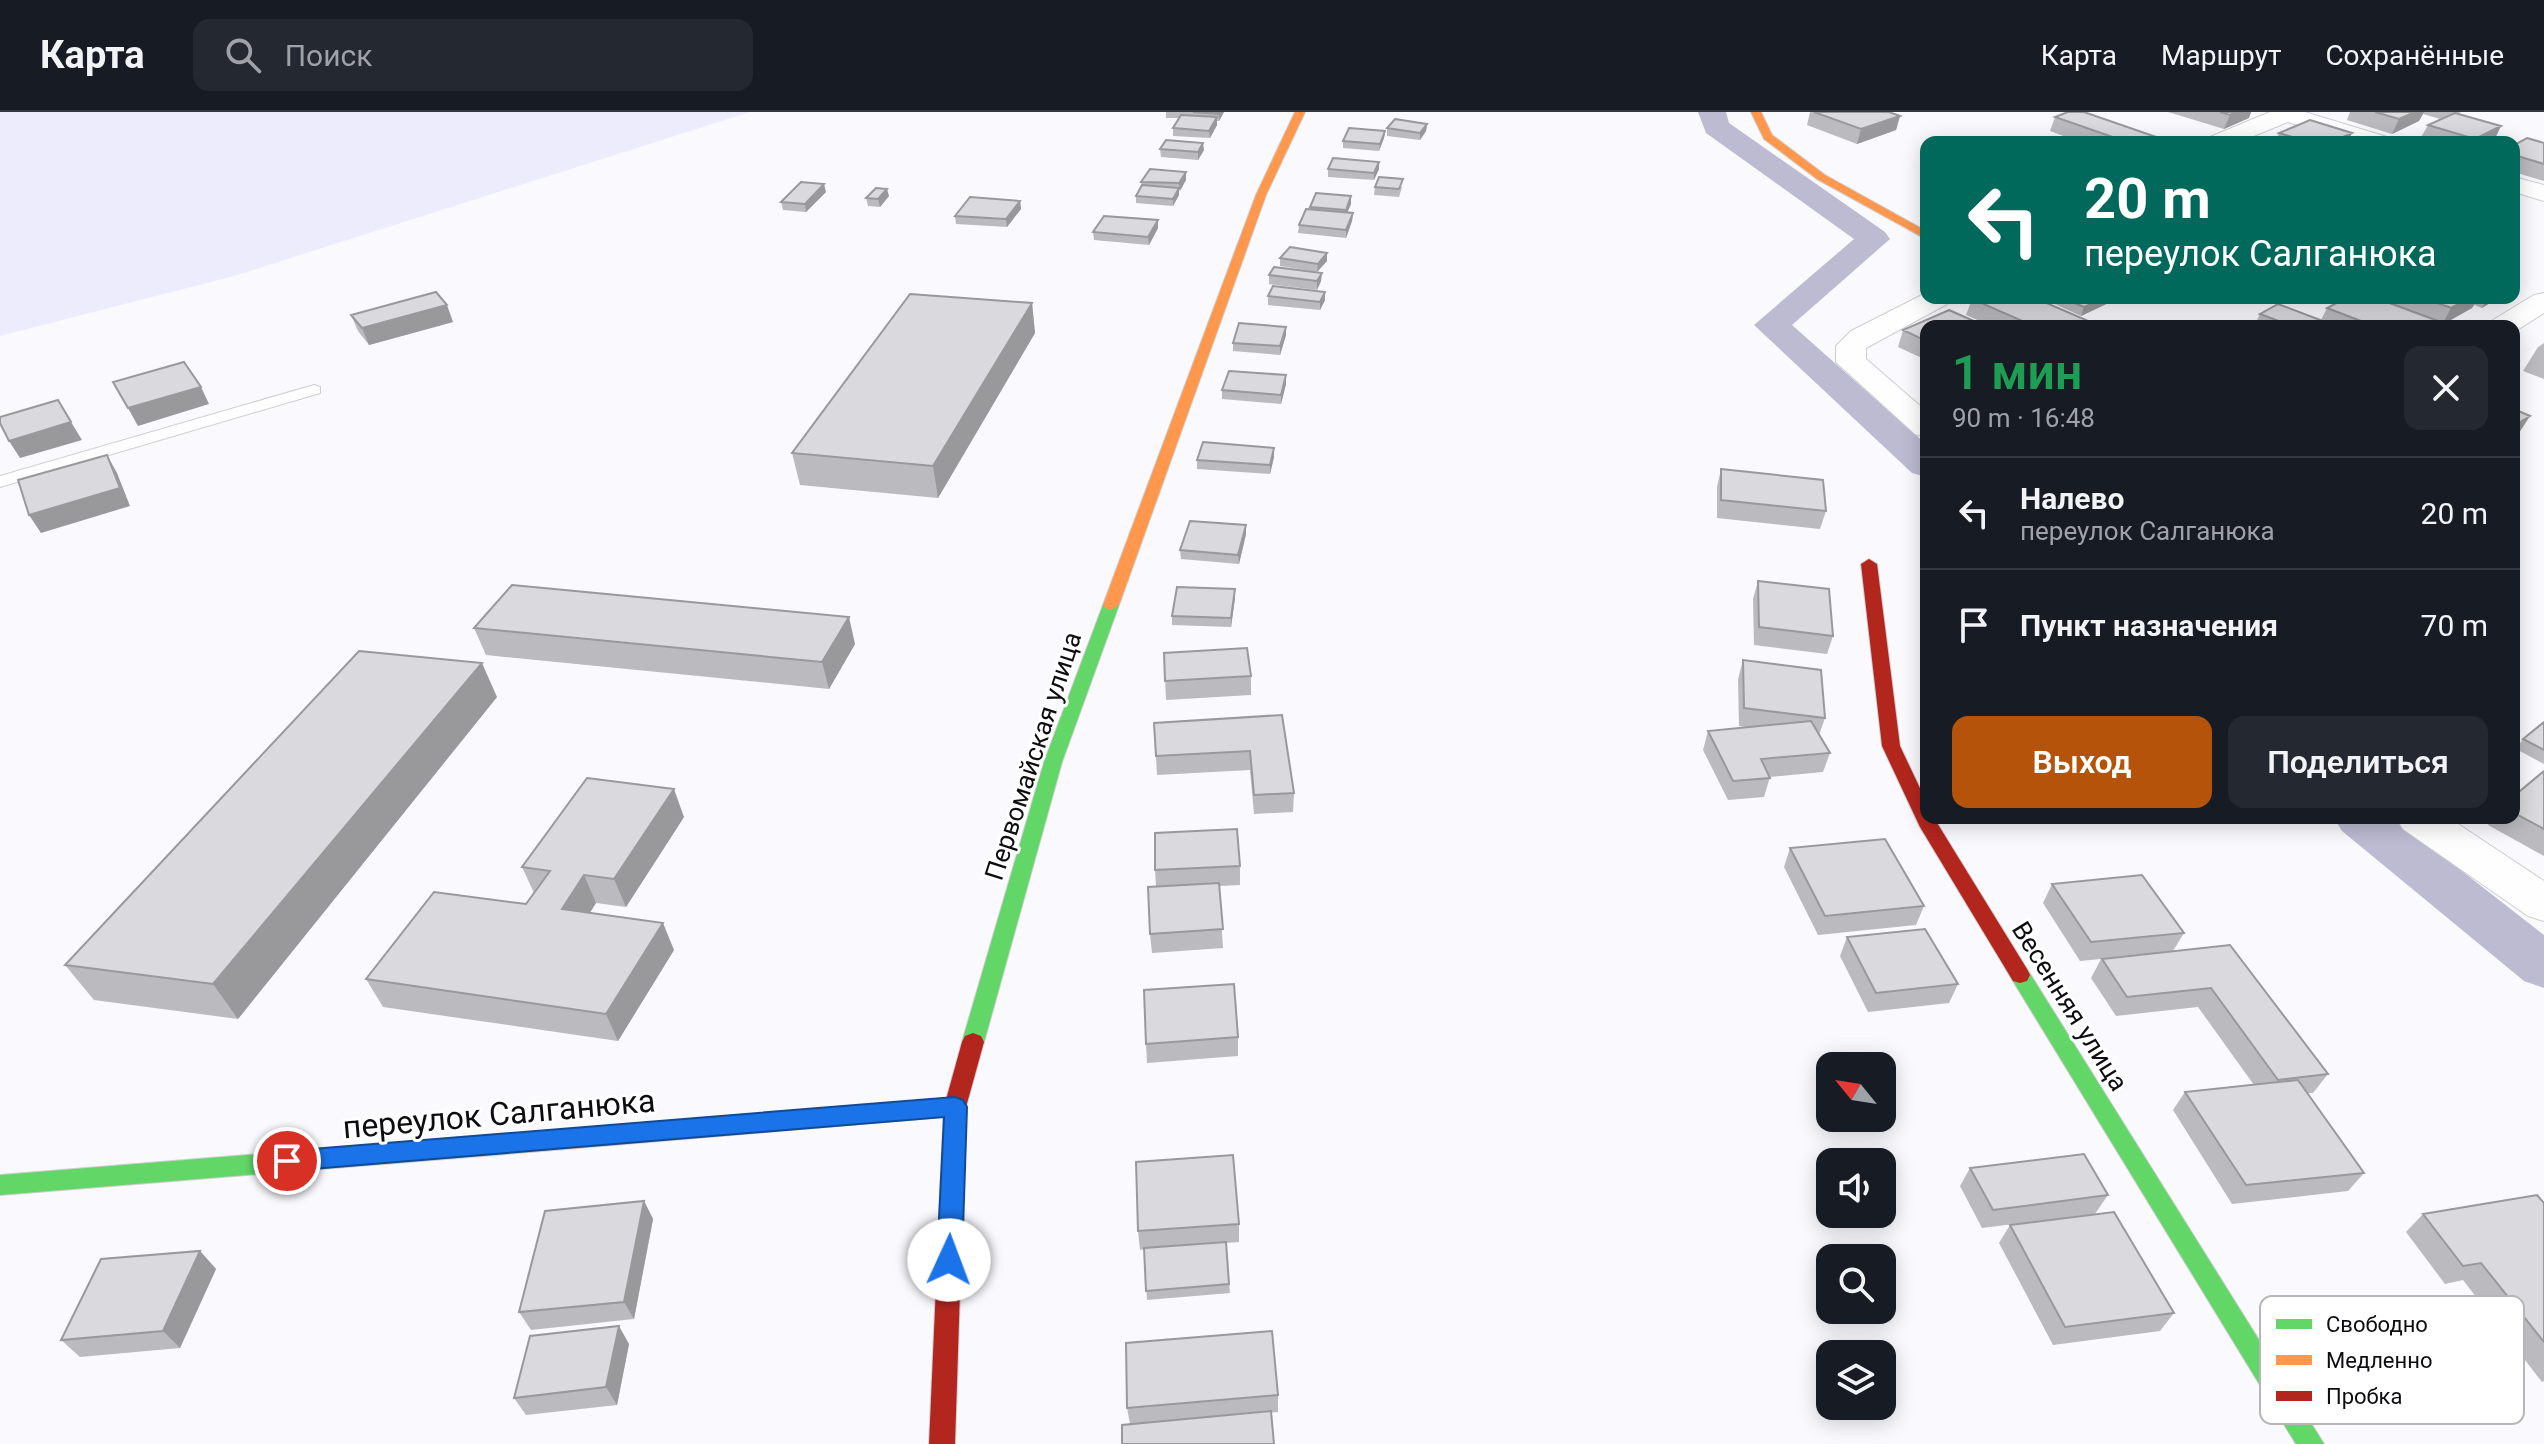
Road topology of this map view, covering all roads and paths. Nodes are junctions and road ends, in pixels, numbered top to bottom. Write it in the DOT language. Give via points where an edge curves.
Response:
graph roads {
  1 [pos="1300,112"];
  2 [pos="1756,112"];
  3 [pos="2287,113"];
  4 [pos="2232,136"];
  5 [pos="2360,136"];
  6 [pos="2520,186"];
  7 [pos="2544,193"];
  8 [pos="1920,233"];
  9 [pos="2544,301"];
  10 [pos="1925,304"];
  11 [pos="2513,320"];
  12 [pos="314,390"];
  13 [pos="1920,422"];
  14 [pos="0,482"];
  15 [pos="1869,564"];
  16 [pos="1920,808"];
  17 [pos="1928,824"];
  18 [pos="2427,824"];
  19 [pos="2544,904"];
  20 [pos="955,1107"];
  21 [pos="0,1185"];
  22 [pos="2260,1362"];
  23 [pos="2299,1424"];
  24 [pos="942,1444"];
  25 [pos="2311,1444"];
  1 -- 20 [label="main road, Первомайская улица" via="1261,195 1053,762"];
  2 -- 8 [label="main road" via="1768,137 1821,177"];
  3 -- 4 [label="street"];
  3 -- 5 [label="street"];
  6 -- 7 [label="street"];
  9 -- 11 [label="street"];
  10 -- 13 [label="street" via="1851,346 1851,362"];
  12 -- 14 [label="lane"];
  15 -- 16 [label="main road, Весенняя улица" via="1891,746"];
  17 -- 22 [label="main road, Весенняя улица"];
  18 -- 19 [label="street"];
  20 -- 21 [label="main road, переулок Салганюка"];
  20 -- 24 [label="main road, Первомайская улица"];
  23 -- 25 [label="main road, Весенняя улица"];
}
